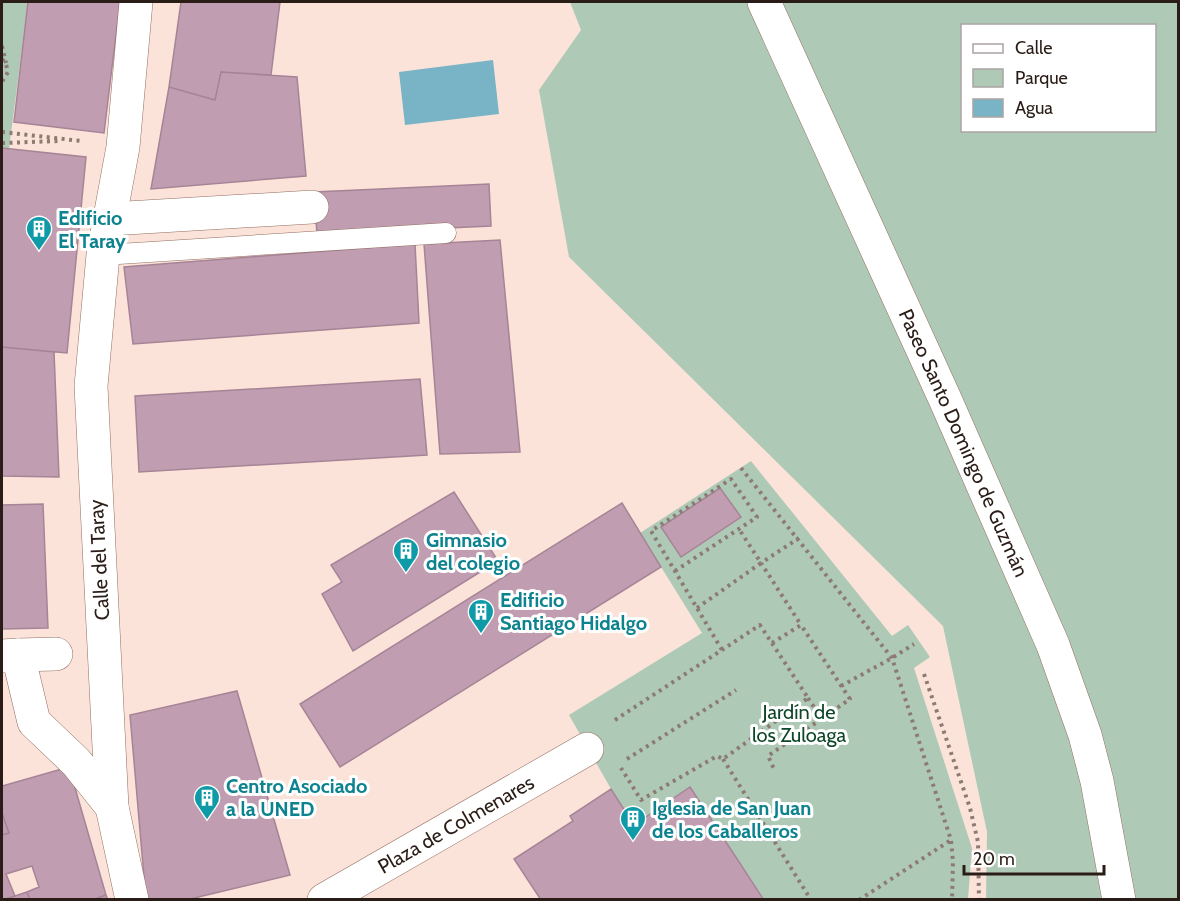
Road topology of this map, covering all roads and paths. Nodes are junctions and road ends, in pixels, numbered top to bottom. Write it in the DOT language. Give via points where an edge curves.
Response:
graph roads {
  1 [pos="136,2"];
  2 [pos="764,2"];
  3 [pos="2,46"];
  4 [pos="2,59"];
  5 [pos="6,64"];
  6 [pos="2,82"];
  7 [pos="2,132"];
  8 [pos="2,143"];
  9 [pos="312,207"];
  10 [pos="110,219"];
  11 [pos="446,233"];
  12 [pos="103,255"];
  13 [pos="741,468"];
  14 [pos="739,529"];
  15 [pos="799,538"];
  16 [pos="761,563"];
  17 [pos="675,571"];
  18 [pos="697,608"];
  19 [pos="801,625"];
  20 [pos="772,644"];
  21 [pos="914,644"];
  22 [pos="722,650"];
  23 [pos="56,654"];
  24 [pos="10,656"];
  25 [pos="892,658"];
  26 [pos="924,674"];
  27 [pos="841,686"];
  28 [pos="736,690"];
  29 [pos="808,698"];
  30 [pos="822,719"];
  31 [pos="587,749"];
  32 [pos="723,759"];
  33 [pos="774,769"];
  34 [pos="112,807"];
  35 [pos="951,840"];
  36 [pos="132,900"];
  37 [pos="324,900"];
  38 [pos="811,900"];
  39 [pos="859,900"];
  40 [pos="952,900"];
  41 [pos="979,900"];
  42 [pos="1119,900"];
  1 -- 10 [label="street, Calle del Taray" via="123,147"];
  2 -- 42 [label="street, Paseo Santo Domingo de Guzmán" via="1053,645 1097,781"];
  3 -- 5 [label="path"];
  4 -- 5 [label="path"];
  5 -- 6 [label="path" via="8,72"];
  7 -- 8 [label="path" via="72,140"];
  9 -- 10 [label="street"];
  10 -- 12 [label="street, Calle del Taray"];
  11 -- 12 [label="lane"];
  12 -- 34 [label="street, Calle del Taray" via="91,386"];
  13 -- 15 [label="path"];
  14 -- 16 [label="path"];
  14 -- 17 [label="path"];
  14 -- 17 [label="path" via="757,517 730,479 651,531"];
  15 -- 16 [label="path"];
  15 -- 25 [label="path"];
  16 -- 18 [label="path"];
  16 -- 19 [label="path"];
  17 -- 18 [label="path"];
  18 -- 22 [label="path"];
  19 -- 20 [label="path"];
  19 -- 27 [label="path"];
  20 -- 22 [label="path" via="760,625"];
  20 -- 29 [label="path"];
  21 -- 25 [label="path"];
  22 -- 31 [label="path" via="597,732"];
  23 -- 24 [label="street"];
  24 -- 34 [label="street" via="34,722 76,762"];
  25 -- 27 [label="path"];
  25 -- 35 [label="path"];
  26 -- 41 [label="path" via="970,808 978,842"];
  27 -- 30 [label="path" via="850,699"];
  28 -- 32 [label="path" via="618,764 641,800 717,756"];
  29 -- 30 [label="path"];
  29 -- 32 [label="path"];
  30 -- 33 [label="path" via="768,756"];
  31 -- 37 [label="street, Plaza de Colmenares"];
  32 -- 38 [label="path"];
  34 -- 36 [label="street, Calle del Taray"];
  35 -- 39 [label="path"];
  35 -- 40 [label="path"];
}
